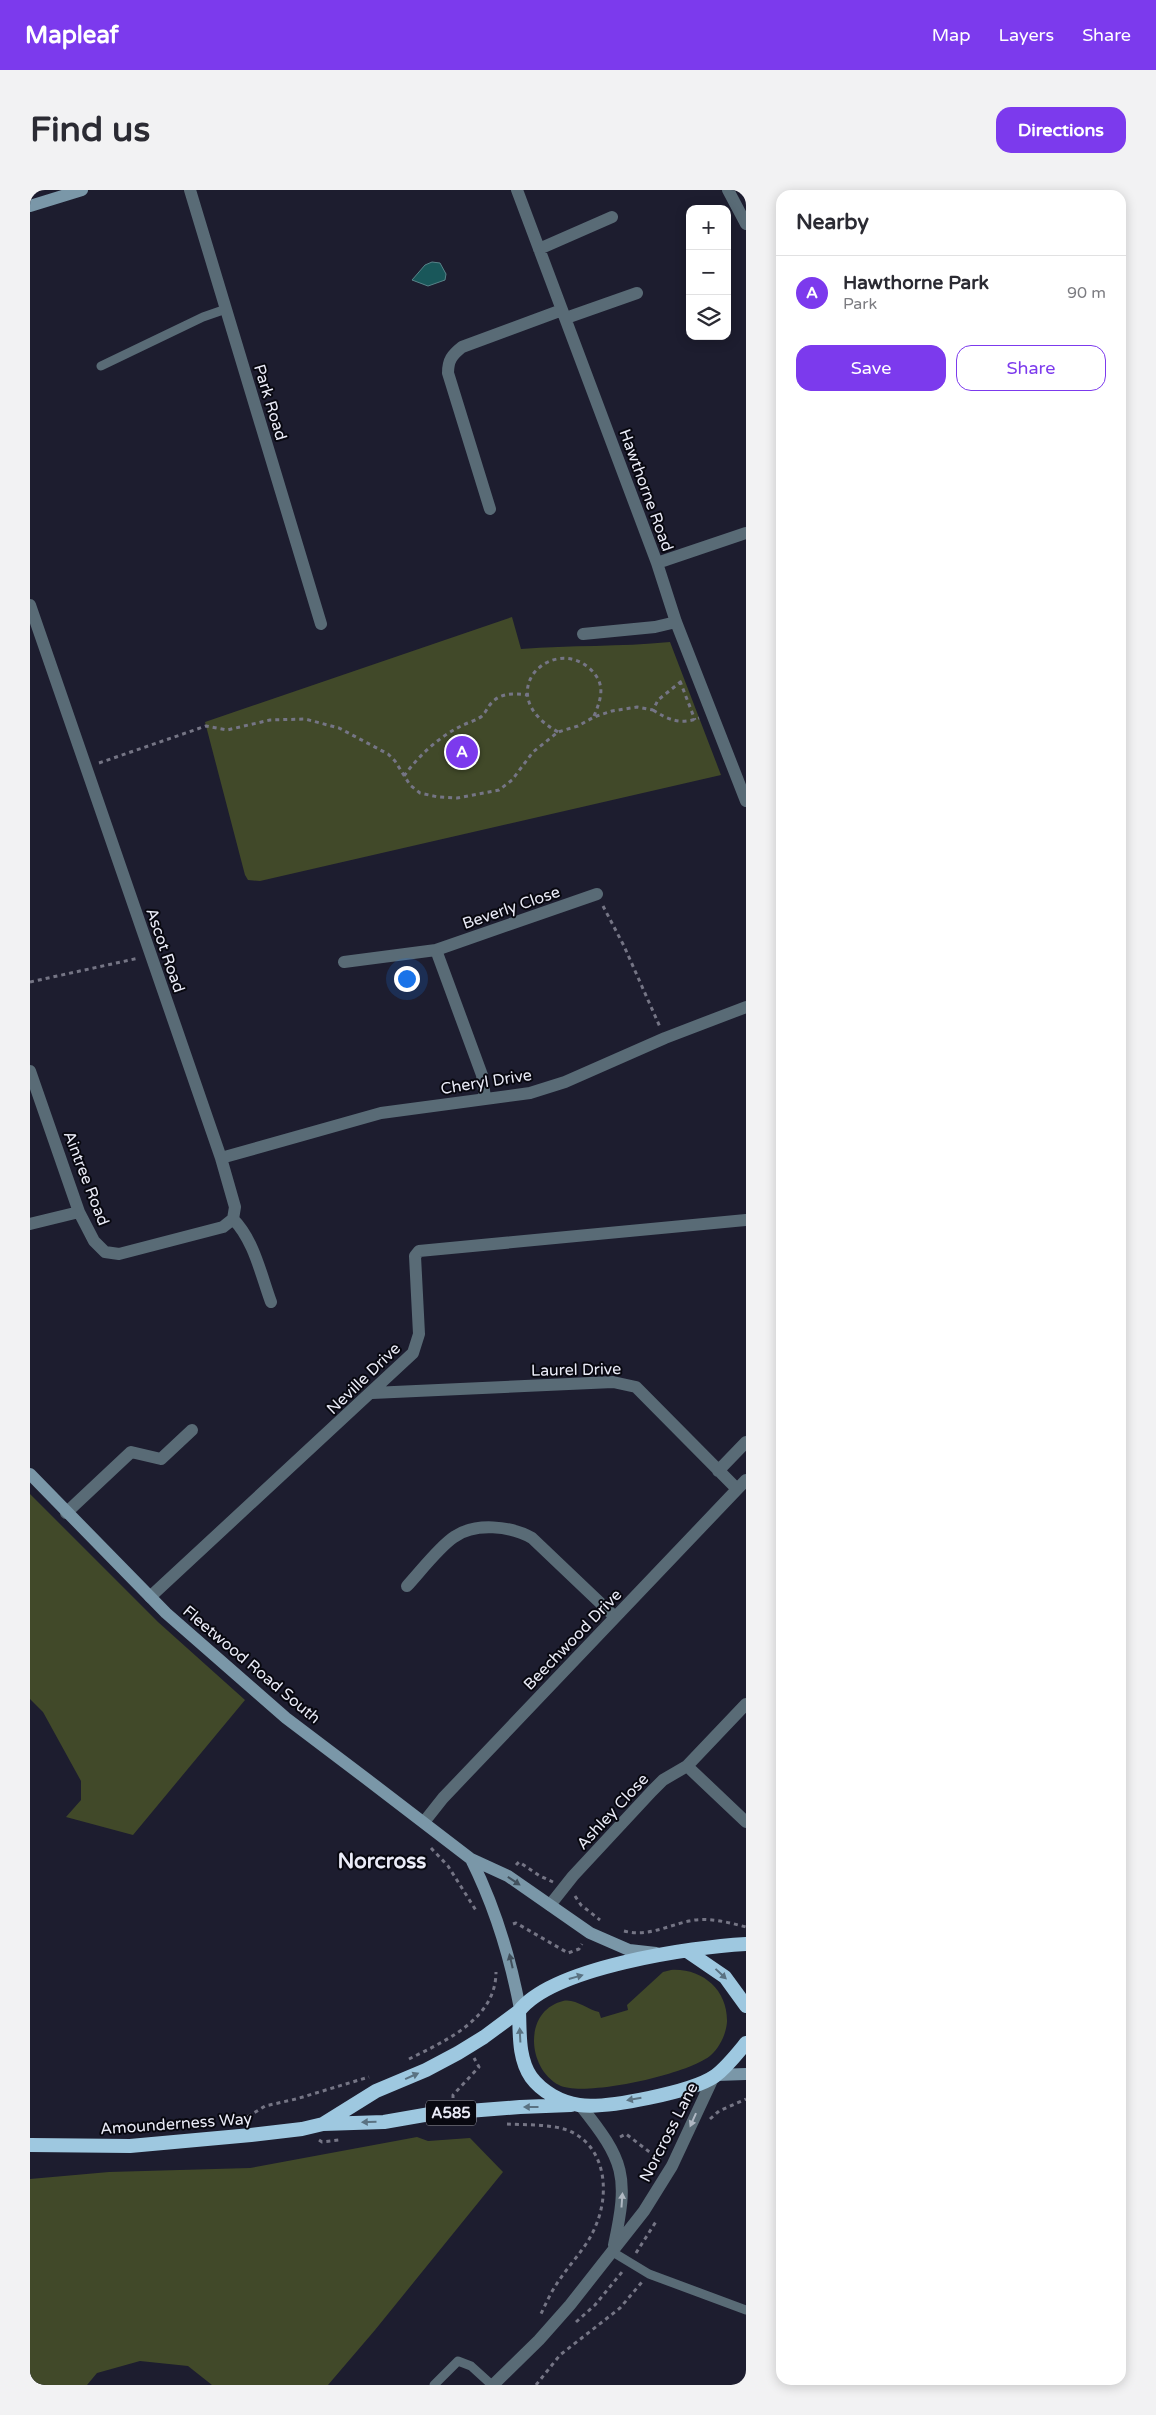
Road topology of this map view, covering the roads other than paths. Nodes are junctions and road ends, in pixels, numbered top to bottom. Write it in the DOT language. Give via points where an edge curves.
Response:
graph roads {
  1 [pos="82,190"];
  2 [pos="190,190"];
  3 [pos="517,190"];
  4 [pos="728,190"];
  5 [pos="30,206"];
  6 [pos="612,217"];
  7 [pos="746,224"];
  8 [pos="539,249"];
  9 [pos="637,293"];
  10 [pos="226,309"];
  11 [pos="564,314"];
  12 [pos="102,366"];
  13 [pos="490,509"];
  14 [pos="746,533"];
  15 [pos="657,563"];
  16 [pos="30,605"];
  17 [pos="676,622"];
  18 [pos="321,624"];
  19 [pos="583,634"];
  20 [pos="741,774"];
  21 [pos="746,801"];
  22 [pos="597,894"];
  23 [pos="436,950"];
  24 [pos="344,962"];
  25 [pos="746,1007"];
  26 [pos="30,1071"];
  27 [pos="485,1098"];
  28 [pos="221,1158"];
  29 [pos="79,1212"];
  30 [pos="233,1219"];
  31 [pos="746,1220"];
  32 [pos="30,1224"];
  33 [pos="271,1302"];
  34 [pos="372,1393"];
  35 [pos="192,1430"];
  36 [pos="746,1442"];
  37 [pos="718,1471"];
  38 [pos="30,1474"];
  39 [pos="742,1484"];
  40 [pos="66,1513"];
  41 [pos="408,1586"];
  42 [pos="150,1597"];
  43 [pos="616,1617"];
  44 [pos="746,1704"];
  45 [pos="687,1766"];
  46 [pos="424,1822"];
  47 [pos="746,1822"];
  48 [pos="471,1859"];
  49 [pos="550,1905"];
  50 [pos="746,1944"];
  51 [pos="687,1951"];
  52 [pos="660,1954"];
  53 [pos="746,2006"];
  54 [pos="519,2010"];
  55 [pos="746,2042"];
  56 [pos="746,2074"];
  57 [pos="715,2076"];
  58 [pos="580,2105"];
  59 [pos="323,2124"];
  60 [pos="30,2146"];
  61 [pos="612,2250"];
  62 [pos="746,2310"];
  63 [pos="434,2385"];
  64 [pos="492,2385"];
  1 -- 5 [label="main road"];
  2 -- 10 [label="street, Park Road"];
  3 -- 8 [label="street, Hawthorne Road"];
  4 -- 7 [label="street"];
  6 -- 8 [label="street"];
  8 -- 11 [label="street, Hawthorne Road"];
  9 -- 11 [label="street"];
  10 -- 12 [label="lane" via="202,317"];
  10 -- 18 [label="street, Park Road"];
  11 -- 13 [label="street" via="462,347 452,355 448,364 448,373"];
  11 -- 15 [label="street, Hawthorne Road"];
  14 -- 15 [label="street"];
  15 -- 17 [label="street, Hawthorne Road"];
  16 -- 28 [label="street, Ascot Road"];
  17 -- 19 [label="street"];
  17 -- 20 [label="street, Hawthorne Road" via="711,714"];
  20 -- 21 [label="street, Hawthorne Road"];
  22 -- 23 [label="street, Beverly Close"];
  23 -- 24 [label="street, Beverly Close"];
  23 -- 27 [label="street" via="482,1075"];
  25 -- 27 [label="street, Cheryl Drive" via="565,1082 530,1093"];
  26 -- 29 [label="street, Aintree Road"];
  27 -- 28 [label="street, Cheryl Drive" via="381,1113"];
  28 -- 30 [label="street, Ascot Road" via="235,1207"];
  29 -- 30 [label="street, Aintree Road" via="94,1241 105,1252 119,1254 223,1227"];
  29 -- 32 [label="street"];
  30 -- 33 [label="street" via="248,1240"];
  31 -- 34 [label="street, Neville Drive" via="419,1251 415,1256 418,1344 404,1364"];
  34 -- 37 [label="street, Laurel Drive" via="626,1383 636,1387"];
  34 -- 42 [label="street, Neville Drive"];
  35 -- 40 [label="street" via="160,1459 131,1452"];
  36 -- 37 [label="street"];
  37 -- 39 [label="street, Laurel Drive"];
  38 -- 40 [label="main road, Fleetwood Road South"];
  39 -- 43 [label="street, Beechwood Drive"];
  40 -- 42 [label="main road, Fleetwood Road South"];
  41 -- 43 [label="street" via="454,1537 478,1528 519,1531 532,1538"];
  42 -- 46 [label="main road, Fleetwood Road South" via="286,1718"];
  43 -- 46 [label="street, Beechwood Drive" via="443,1798"];
  44 -- 45 [label="street, Ashley Close"];
  45 -- 47 [label="street"];
  45 -- 49 [label="street, Ashley Close" via="663,1780 652,1791"];
  46 -- 48 [label="main road, Fleetwood Road South"];
  48 -- 49 [label="main road, Fleetwood Road South, one-way" via="508,1876"];
  54 -- 48 [label="main road, Fleetwood Road South, one-way" via="501,1928"];
  49 -- 52 [label="main road, Fleetwood Road South" via="590,1933 629,1950"];
  50 -- 51 [label="highway, A585"];
  51 -- 52 [label="highway, A585"];
  51 -- 53 [label="highway, one-way" via="720,1973"];
  54 -- 52 [label="highway, A585, one-way" via="544,1990 562,1981"];
  58 -- 54 [label="highway, A585, one-way" via="549,2094 531,2078 522,2060"];
  59 -- 54 [label="highway, Amounderness Way / A585, one-way" via="376,2091 426,2070 467,2047"];
  55 -- 57 [label="highway, A585"];
  56 -- 57 [label="main road"];
  57 -- 58 [label="highway, A585, one-way" via="671,2092"];
  57 -- 61 [label="street, Norcross Lane, one-way" via="672,2166 644,2210"];
  58 -- 59 [label="highway, Amounderness Way / A585, one-way" via="454,2112 384,2122"];
  61 -- 58 [label="street, Norcross Lane, one-way" via="622,2205 621,2174 609,2143"];
  59 -- 60 [label="highway, Amounderness Way / A585" via="251,2135 130,2146"];
  61 -- 62 [label="lane" via="649,2274"];
  61 -- 64 [label="street, Norcross Lane" via="540,2340"];
  63 -- 64 [label="lane" via="458,2361 471,2366"];
}
